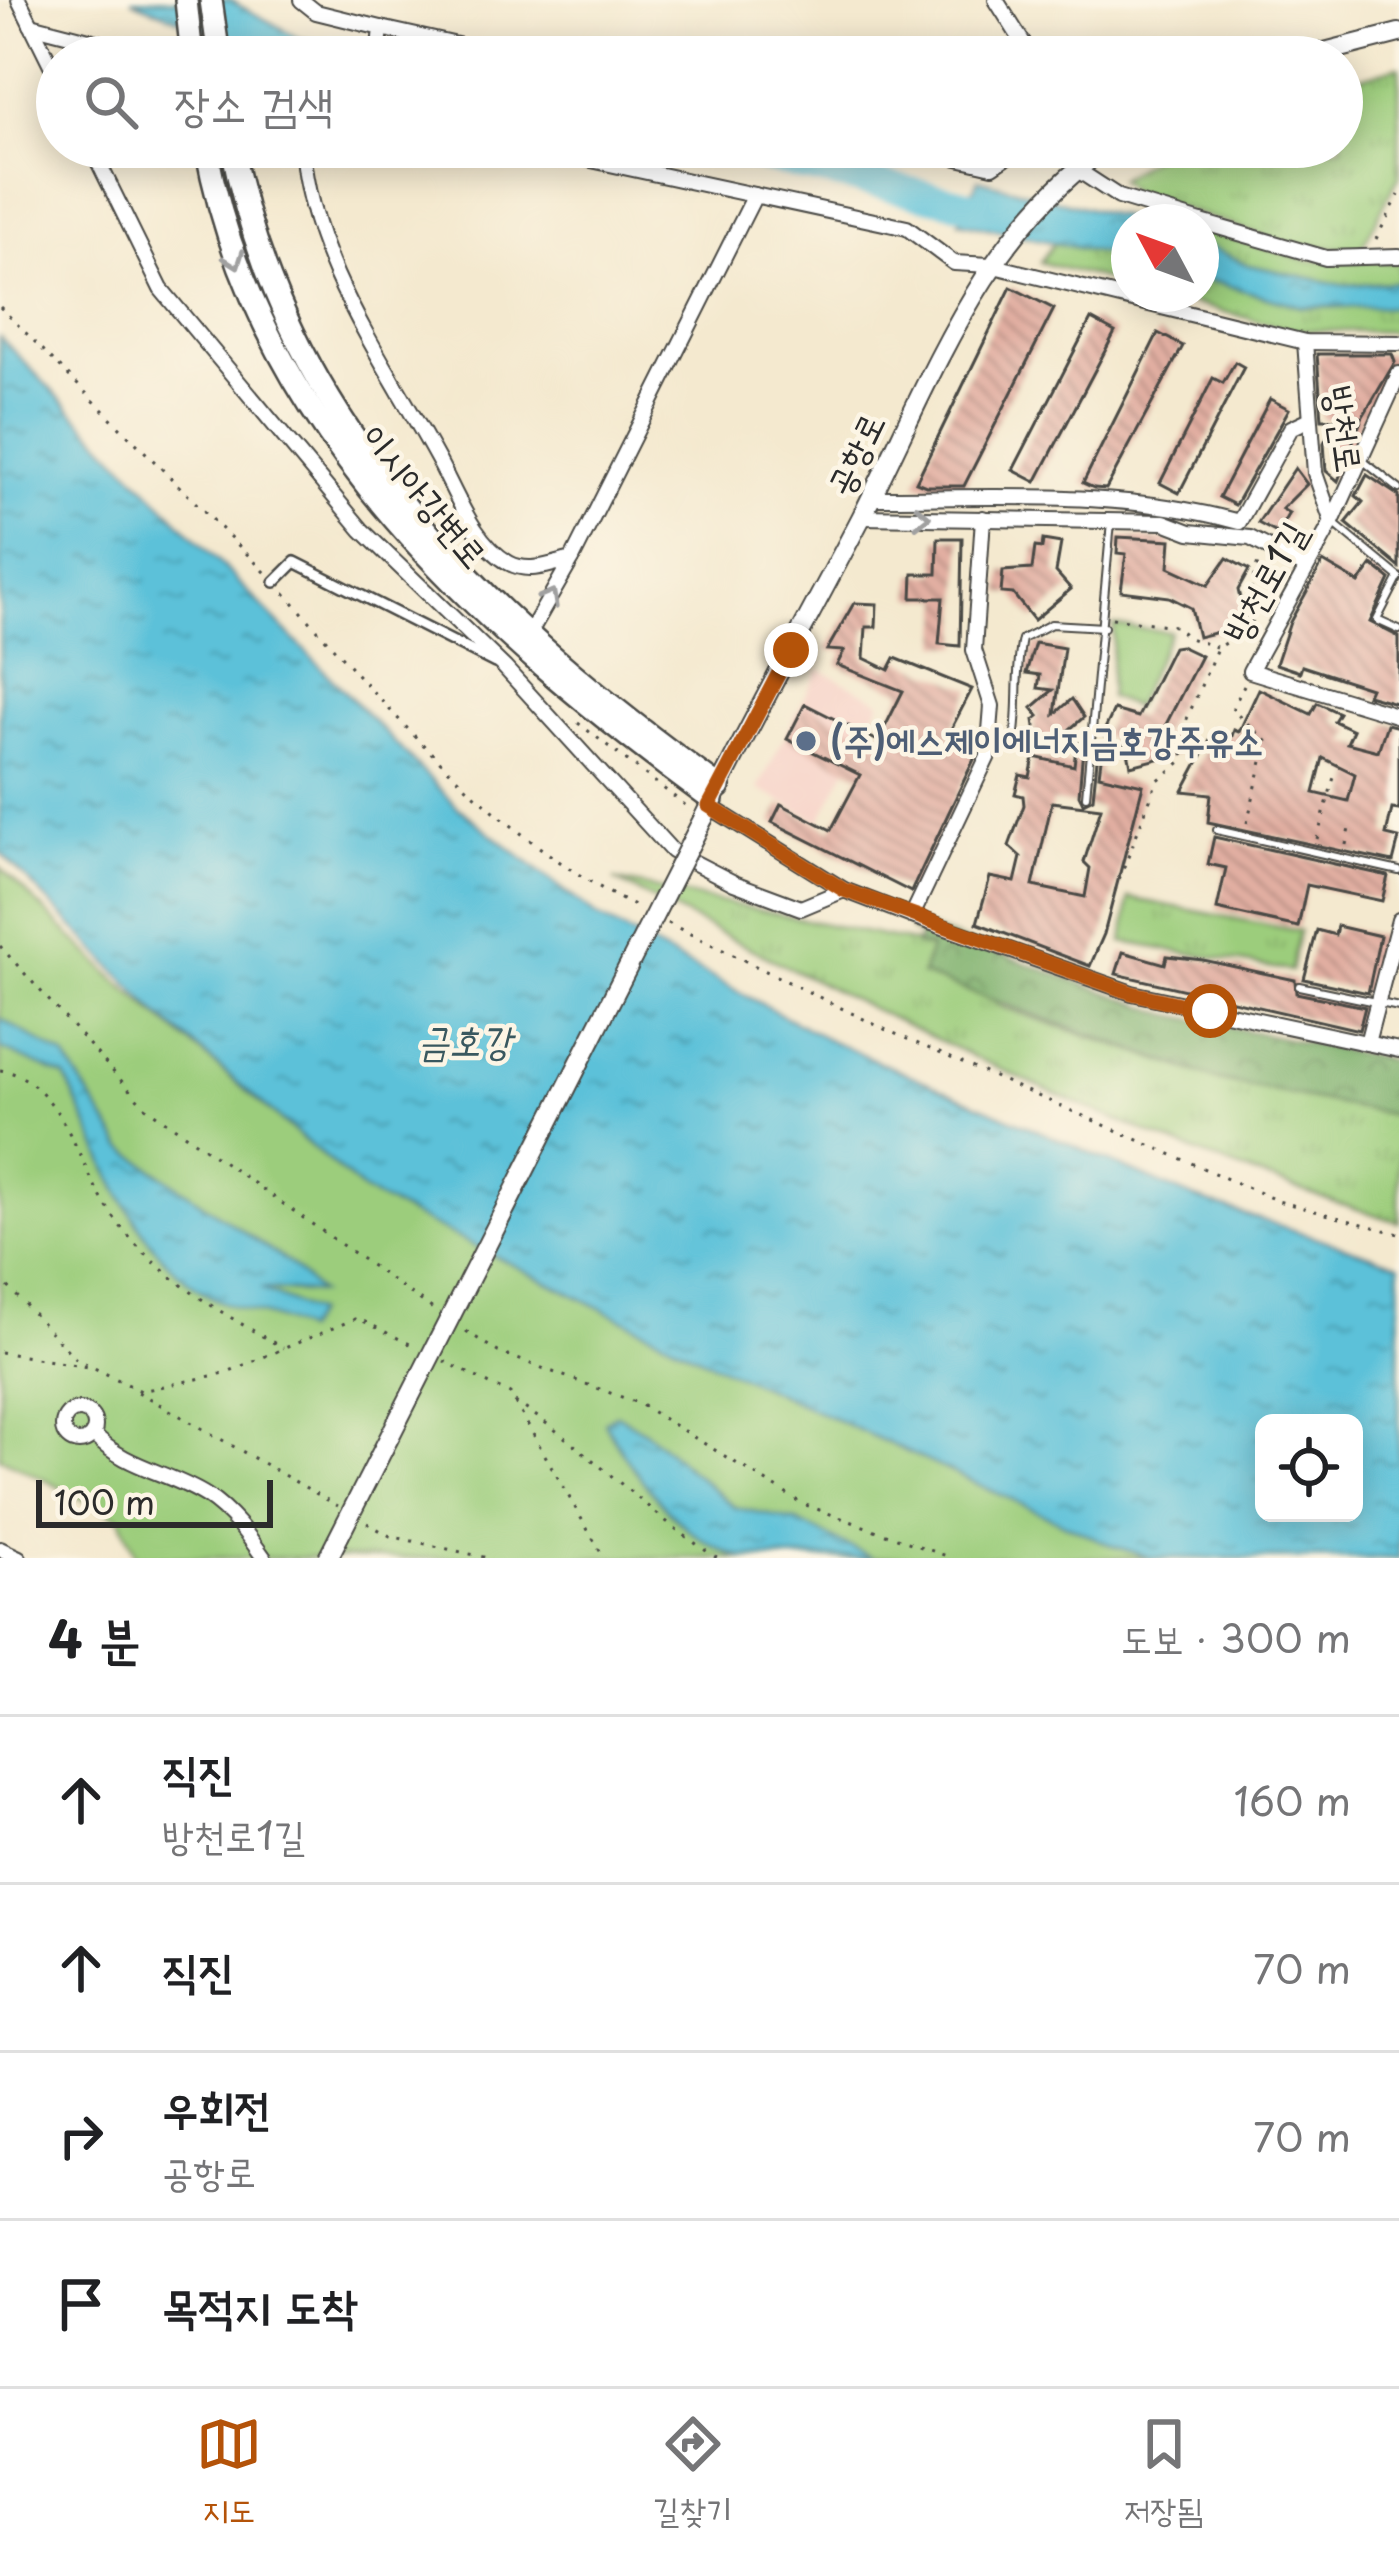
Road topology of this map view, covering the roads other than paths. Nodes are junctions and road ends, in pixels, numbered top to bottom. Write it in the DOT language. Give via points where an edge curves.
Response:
graph roads {
  1 [pos="19,0"];
  2 [pos="186,0"];
  3 [pos="211,0"];
  4 [pos="301,0"];
  5 [pos="996,0"];
  6 [pos="32,25"];
  7 [pos="381,28"];
  8 [pos="1399,33"];
  9 [pos="37,36"];
  10 [pos="74,36"];
  11 [pos="190,36"];
  12 [pos="216,36"];
  13 [pos="380,36"];
  14 [pos="417,36"];
  15 [pos="1019,36"];
  16 [pos="1363,42"];
  17 [pos="101,168"];
  18 [pos="210,168"];
  19 [pos="236,168"];
  20 [pos="303,168"];
  21 [pos="629,168"];
  22 [pos="1076,169"];
  23 [pos="754,195"];
  24 [pos="1142,204"];
  25 [pos="1219,228"];
  26 [pos="1399,256"];
  27 [pos="990,265"];
  28 [pos="1305,342"];
  29 [pos="1399,343"];
  30 [pos="1399,374"];
  31 [pos="1395,400"];
  32 [pos="1308,420"];
  33 [pos="1362,460"];
  34 [pos="1399,489"];
  35 [pos="871,498"];
  36 [pos="862,517"];
  37 [pos="983,518"];
  38 [pos="1111,522"];
  39 [pos="1332,522"];
  40 [pos="572,559"];
  41 [pos="1304,566"];
  42 [pos="1399,577"];
  43 [pos="274,582"];
  44 [pos="1104,628"];
  45 [pos="1399,630"];
  46 [pos="529,634"];
  47 [pos="505,668"];
  48 [pos="1399,716"];
  49 [pos="1015,733"];
  50 [pos="1085,796"];
  51 [pos="711,803"];
  52 [pos="1216,830"];
  53 [pos="1399,871"];
  54 [pos="844,890"];
  55 [pos="912,916"];
  56 [pos="1399,920"];
  57 [pos="1394,964"];
  58 [pos="1299,986"];
  59 [pos="1378,1001"];
  60 [pos="1399,1007"];
  61 [pos="1367,1043"];
  62 [pos="1399,1050"];
  63 [pos="93,1434"];
  64 [pos="0,1549"];
  65 [pos="19,1558"];
  66 [pos="264,1558"];
  67 [pos="328,1558"];
  1 -- 6 [label="street"];
  2 -- 11 [label="highway"];
  3 -- 12 [label="highway"];
  4 -- 7 [label="street" via="316,12"];
  5 -- 15 [label="street"];
  6 -- 9 [label="street"];
  6 -- 10 [label="street"];
  7 -- 13 [label="street"];
  7 -- 14 [label="street"];
  8 -- 16 [label="main road"];
  17 -- 47 [label="street" via="161,289 362,530"];
  18 -- 51 [label="highway, 이시아강변로, one-way" via="252,306 365,487 493,623"];
  19 -- 46 [label="highway, 이시아강변로" via="273,295 339,419 450,555"];
  20 -- 40 [label="street" via="354,316 476,531 509,563 533,569"];
  21 -- 23 [label="street, 방천로"];
  22 -- 24 [label="street"];
  22 -- 27 [label="main road, 공항로"];
  23 -- 27 [label="street, 방천로" via="907,228 954,263"];
  23 -- 40 [label="street"];
  25 -- 26 [label="street" via="1293,252"];
  27 -- 28 [label="street, 방천로"];
  27 -- 35 [label="main road, 공항로"];
  28 -- 29 [label="street, 방천로"];
  28 -- 32 [label="street, 방천로"];
  30 -- 31 [label="street, 방천로1길"];
  31 -- 33 [label="street, 방천로1길"];
  32 -- 35 [label="street" via="1291,428 1239,522 1118,502"];
  32 -- 39 [label="street, 방천로"];
  33 -- 34 [label="lane"];
  33 -- 39 [label="street, 방천로1길"];
  35 -- 36 [label="main road, 공항로"];
  36 -- 37 [label="street, one-way"];
  36 -- 51 [label="main road, 공항로"];
  37 -- 38 [label="street"];
  37 -- 55 [label="street" via="974,650 992,706 988,756"];
  38 -- 41 [label="street" via="1250,538"];
  38 -- 44 [label="lane"];
  39 -- 41 [label="street, 방천로1길"];
  39 -- 42 [label="lane, 방천로1길"];
  46 -- 40 [label="street, one-way"];
  41 -- 48 [label="street, 방천로1길" via="1250,671"];
  42 -- 45 [label="lane" via="1377,620"];
  43 -- 47 [label="street" via="295,562"];
  44 -- 49 [label="lane" via="1051,624 1022,639"];
  44 -- 50 [label="lane"];
  46 -- 51 [label="highway, 이시아강변로"];
  47 -- 54 [label="street" via="672,851 801,908"];
  51 -- 54 [label="street"];
  51 -- 67 [label="main road, 공항로, bridge"];
  52 -- 53 [label="lane"];
  54 -- 55 [label="street"];
  55 -- 61 [label="street" via="1132,993"];
  56 -- 57 [label="street"];
  57 -- 59 [label="street"];
  58 -- 59 [label="lane"];
  59 -- 60 [label="lane"];
  59 -- 61 [label="street"];
  61 -- 62 [label="street"];
  63 -- 66 [label="street" via="107,1449 206,1495"];
  64 -- 65 [label="street"];
}
